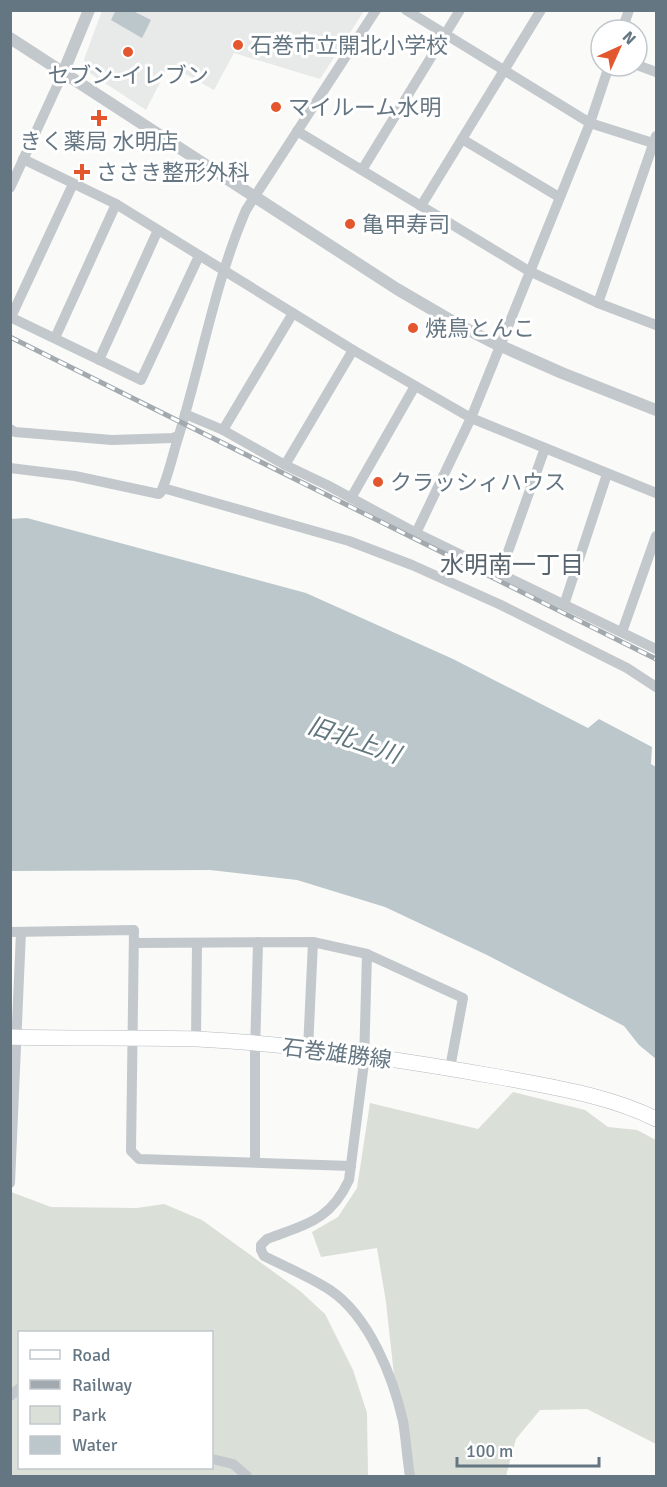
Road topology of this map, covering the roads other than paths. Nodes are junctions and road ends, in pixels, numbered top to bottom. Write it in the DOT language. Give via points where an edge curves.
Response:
graph roads {
  1 [pos="89,10"];
  2 [pos="376,10"];
  3 [pos="406,10"];
  4 [pos="460,10"];
  5 [pos="541,10"];
  6 [pos="446,35"];
  7 [pos="10,38"];
  8 [pos="503,71"];
  9 [pos="63,73"];
  10 [pos="605,78"];
  11 [pos="590,123"];
  12 [pos="297,131"];
  13 [pos="462,139"];
  14 [pos="656,141"];
  15 [pos="23,159"];
  16 [pos="362,170"];
  17 [pos="11,184"];
  18 [pos="73,184"];
  19 [pos="253,197"];
  20 [pos="559,197"];
  21 [pos="116,204"];
  22 [pos="421,206"];
  23 [pos="158,230"];
  24 [pos="199,256"];
  25 [pos="224,270"];
  26 [pos="529,272"];
  27 [pos="598,303"];
  28 [pos="293,313"];
  29 [pos="11,317"];
  30 [pos="657,325"];
  31 [pos="55,338"];
  32 [pos="501,345"];
  33 [pos="353,350"];
  34 [pos="99,360"];
  35 [pos="415,386"];
  36 [pos="657,410"];
  37 [pos="185,414"];
  38 [pos="471,418"];
  39 [pos="10,429"];
  40 [pos="223,430"];
  41 [pos="178,436"];
  42 [pos="545,448"];
  43 [pos="285,465"];
  44 [pos="10,468"];
  45 [pos="607,474"];
  46 [pos="163,488"];
  47 [pos="657,493"];
  48 [pos="351,498"];
  49 [pos="416,533"];
  50 [pos="657,536"];
  51 [pos="500,574"];
  52 [pos="564,605"];
  53 [pos="622,632"];
  54 [pos="657,649"];
  55 [pos="657,687"];
  56 [pos="16,932"];
  57 [pos="258,942"];
  58 [pos="313,942"];
  59 [pos="135,943"];
  60 [pos="197,943"];
  61 [pos="367,954"];
  62 [pos="14,1037"];
  63 [pos="132,1039"];
  64 [pos="196,1039"];
  65 [pos="255,1043"];
  66 [pos="308,1049"];
  67 [pos="363,1055"];
  68 [pos="450,1068"];
  69 [pos="657,1119"];
  70 [pos="255,1162"];
  71 [pos="351,1166"];
  72 [pos="10,1183"];
  73 [pos="213,1459"];
  74 [pos="247,1476"];
  75 [pos="410,1476"];
  1 -- 9 [label="street"];
  2 -- 12 [label="street"];
  3 -- 6 [label="street"];
  4 -- 6 [label="street"];
  5 -- 8 [label="street"];
  6 -- 8 [label="street"];
  6 -- 16 [label="street"];
  7 -- 9 [label="street"];
  8 -- 11 [label="street"];
  8 -- 13 [label="street"];
  9 -- 15 [label="street"];
  9 -- 19 [label="street"];
  10 -- 11 [label="street"];
  11 -- 14 [label="street"];
  11 -- 20 [label="street"];
  12 -- 16 [label="street"];
  12 -- 19 [label="street"];
  13 -- 20 [label="street"];
  13 -- 22 [label="street"];
  14 -- 27 [label="street"];
  15 -- 17 [label="street"];
  15 -- 18 [label="street"];
  16 -- 22 [label="street"];
  18 -- 21 [label="street"];
  18 -- 29 [label="street"];
  19 -- 25 [label="street"];
  19 -- 32 [label="street" via="397,289"];
  20 -- 26 [label="street"];
  21 -- 23 [label="street"];
  21 -- 31 [label="street"];
  22 -- 26 [label="street"];
  23 -- 24 [label="street"];
  23 -- 34 [label="street"];
  24 -- 25 [label="street"];
  24 -- 34 [label="street" via="141,381"];
  25 -- 28 [label="street"];
  25 -- 37 [label="street"];
  26 -- 27 [label="street"];
  26 -- 32 [label="street"];
  27 -- 30 [label="street"];
  28 -- 33 [label="street"];
  28 -- 40 [label="street"];
  29 -- 31 [label="street"];
  31 -- 34 [label="street"];
  32 -- 36 [label="street"];
  32 -- 38 [label="street"];
  33 -- 35 [label="street"];
  33 -- 43 [label="street"];
  35 -- 38 [label="street"];
  35 -- 48 [label="street"];
  37 -- 40 [label="street"];
  37 -- 41 [label="street"];
  38 -- 42 [label="street"];
  38 -- 49 [label="street"];
  39 -- 41 [label="street" via="112,440"];
  40 -- 43 [label="street"];
  41 -- 46 [label="street"];
  42 -- 45 [label="street"];
  42 -- 51 [label="street"];
  43 -- 48 [label="street"];
  44 -- 46 [label="street" via="75,476 159,494"];
  45 -- 47 [label="street"];
  45 -- 52 [label="street"];
  46 -- 55 [label="street" via="349,540 412,565 501,605"];
  48 -- 49 [label="street"];
  49 -- 51 [label="street"];
  50 -- 53 [label="street"];
  51 -- 52 [label="street"];
  52 -- 53 [label="street"];
  53 -- 54 [label="street"];
  56 -- 59 [label="street" via="134,930"];
  56 -- 62 [label="street"];
  57 -- 58 [label="street"];
  57 -- 60 [label="street"];
  57 -- 65 [label="street"];
  58 -- 61 [label="street"];
  58 -- 66 [label="street"];
  59 -- 60 [label="street"];
  59 -- 63 [label="street"];
  60 -- 64 [label="street"];
  61 -- 67 [label="street"];
  61 -- 68 [label="street" via="463,998"];
  62 -- 63 [label="main road, 石巻雄勝線"];
  62 -- 72 [label="street"];
  63 -- 64 [label="main road, 石巻雄勝線"];
  63 -- 70 [label="street" via="134,1155 139,1159"];
  64 -- 65 [label="main road, 石巻雄勝線"];
  65 -- 66 [label="main road, 石巻雄勝線"];
  65 -- 70 [label="street"];
  66 -- 67 [label="main road, 石巻雄勝線"];
  67 -- 68 [label="main road, 石巻雄勝線"];
  67 -- 71 [label="street"];
  68 -- 69 [label="main road, 石巻雄勝線" via="594,1097"];
  70 -- 71 [label="street"];
  71 -- 75 [label="street" via="342,1196 328,1212 267,1239 261,1250 264,1256 330,1290 360,1318 381,1356 403,1421"];
  73 -- 74 [label="street" via="233,1464"];
}
